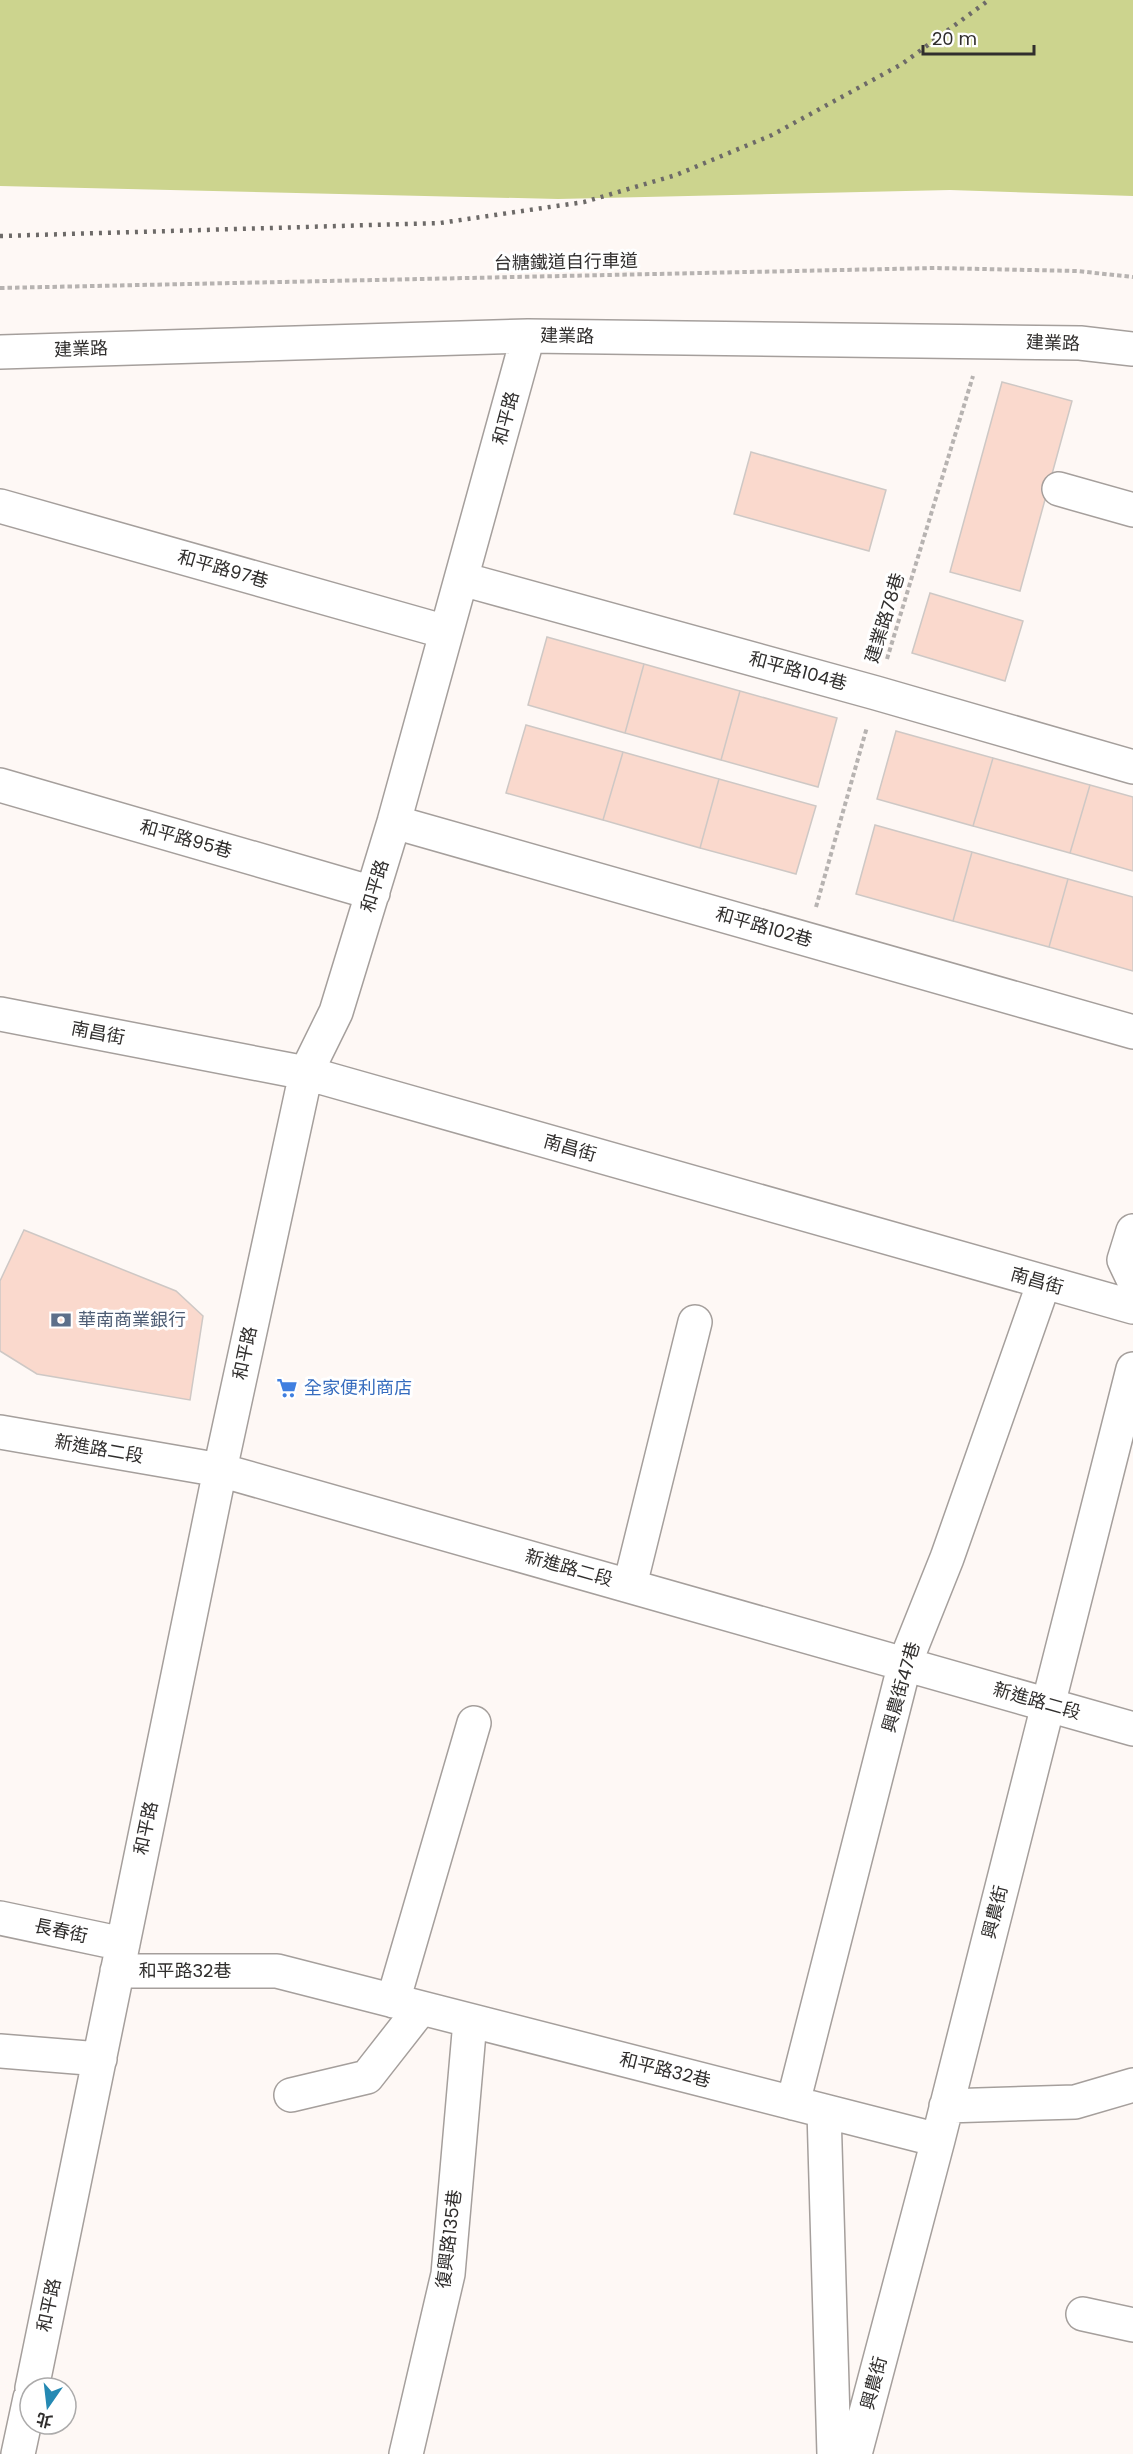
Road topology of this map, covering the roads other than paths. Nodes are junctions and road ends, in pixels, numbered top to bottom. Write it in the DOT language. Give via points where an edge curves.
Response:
graph roads {
  1 [pos="528,336"];
  2 [pos="1133,349"];
  3 [pos="0,351"];
  4 [pos="1059,489"];
  5 [pos="0,506"];
  6 [pos="1133,510"];
  7 [pos="462,579"];
  8 [pos="447,632"];
  9 [pos="1133,766"];
  10 [pos="0,785"];
  11 [pos="394,822"];
  12 [pos="373,893"];
  13 [pos="0,1014"];
  14 [pos="1133,1032"];
  15 [pos="306,1073"];
  16 [pos="1133,1231"];
  17 [pos="1133,1279"];
  18 [pos="1044,1282"];
  19 [pos="1133,1307"];
  20 [pos="695,1322"];
  21 [pos="1133,1369"];
  22 [pos="0,1432"];
  23 [pos="1122,1457"];
  24 [pos="220,1470"];
  25 [pos="630,1585"];
  26 [pos="905,1663"];
  27 [pos="1047,1705"];
  28 [pos="474,1723"];
  29 [pos="1133,1729"];
  30 [pos="0,1918"];
  31 [pos="120,1957"];
  32 [pos="407,2004"];
  33 [pos="470,2020"];
  34 [pos="0,2051"];
  35 [pos="100,2059"];
  36 [pos="1133,2085"];
  37 [pos="291,2095"];
  38 [pos="793,2103"];
  39 [pos="946,2106"];
  40 [pos="824,2111"];
  41 [pos="938,2140"];
  42 [pos="1083,2314"];
  43 [pos="1133,2325"];
  44 [pos="34,2376"];
  45 [pos="22,2436"];
  46 [pos="18,2454"];
  47 [pos="406,2454"];
  48 [pos="834,2454"];
  49 [pos="855,2454"];
  1 -- 2 [label="street, 建業路" via="1080,343"];
  1 -- 3 [label="street, 建業路"];
  1 -- 7 [label="street, 和平路"];
  4 -- 6 [label="street"];
  5 -- 8 [label="street, 和平路97巷"];
  7 -- 8 [label="street, 和平路"];
  7 -- 9 [label="street, 和平路104巷"];
  8 -- 11 [label="street, 和平路"];
  10 -- 12 [label="street, 和平路95巷"];
  11 -- 12 [label="street, 和平路"];
  11 -- 14 [label="street, 和平路102巷"];
  12 -- 15 [label="street, 和平路" via="336,1012"];
  13 -- 15 [label="street, 南昌街"];
  15 -- 18 [label="street, 南昌街"];
  15 -- 24 [label="street, 和平路"];
  16 -- 17 [label="street" via="1124,1260"];
  18 -- 19 [label="street, 南昌街"];
  18 -- 26 [label="street, 興農街47巷" via="947,1558"];
  20 -- 25 [label="street"];
  21 -- 23 [label="street, 興農街"];
  22 -- 24 [label="street, 新進路二段"];
  23 -- 27 [label="street, 興農街"];
  24 -- 25 [label="street, 新進路二段"];
  24 -- 31 [label="street, 和平路"];
  25 -- 26 [label="street, 新進路二段"];
  26 -- 27 [label="street, 新進路二段"];
  26 -- 38 [label="street, 興農街47巷"];
  27 -- 29 [label="street, 新進路二段"];
  27 -- 39 [label="street, 興農街"];
  28 -- 32 [label="street"];
  30 -- 31 [label="street, 長春街"];
  31 -- 32 [label="street, 和平路32巷" via="277,1971"];
  31 -- 35 [label="street, 和平路"];
  32 -- 33 [label="street, 和平路32巷"];
  32 -- 37 [label="street" via="367,2077"];
  33 -- 38 [label="street, 和平路32巷"];
  33 -- 47 [label="street, 復興路135巷" via="448,2274"];
  34 -- 35 [label="street"];
  35 -- 44 [label="street, 和平路"];
  36 -- 39 [label="street" via="1076,2102"];
  38 -- 40 [label="street, 和平路32巷"];
  39 -- 41 [label="street, 興農街"];
  40 -- 41 [label="street, 和平路32巷"];
  40 -- 48 [label="street"];
  41 -- 49 [label="street, 興農街"];
  42 -- 43 [label="street"];
  45 -- 46 [label="street"];
}
